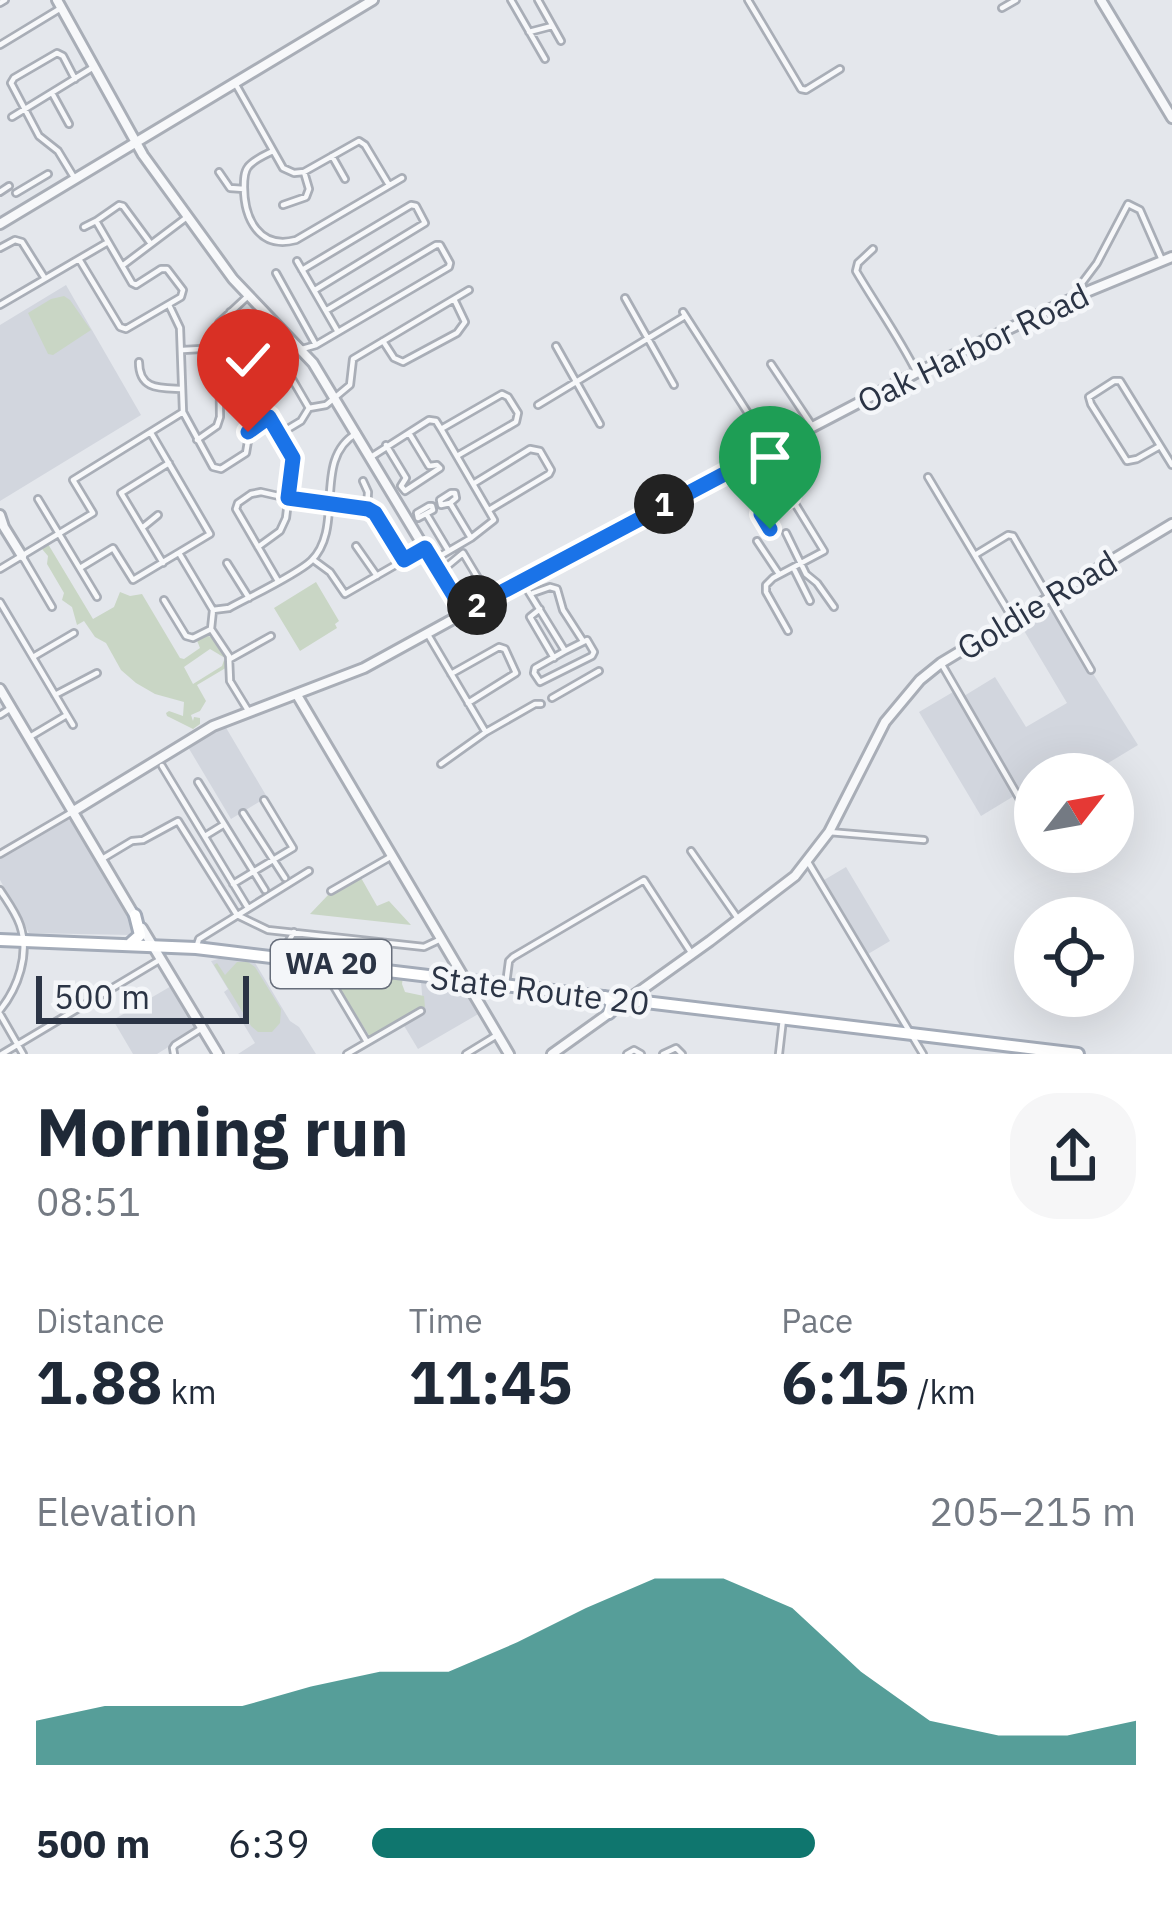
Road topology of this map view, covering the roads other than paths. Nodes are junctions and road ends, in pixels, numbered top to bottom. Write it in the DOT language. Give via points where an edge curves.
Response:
graph roads {
  1 [pos="373,0"];
  2 [pos="511,0"];
  3 [pos="538,0"];
  4 [pos="748,0"];
  5 [pos="1016,0"];
  6 [pos="1101,0"];
  7 [pos="59,4"];
  8 [pos="1002,8"];
  9 [pos="552,26"];
  10 [pos="529,32"];
  11 [pos="561,41"];
  12 [pos="0,45"];
  13 [pos="544,58"];
  14 [pos="92,68"];
  15 [pos="840,69"];
  16 [pos="75,79"];
  17 [pos="235,83"];
  18 [pos="52,93"];
  19 [pos="24,109"];
  20 [pos="12,117"];
  21 [pos="1172,118"];
  22 [pos="69,124"];
  23 [pos="135,143"];
  24 [pos="273,151"];
  25 [pos="332,156"];
  26 [pos="219,172"];
  27 [pos="304,172"];
  28 [pos="48,174"];
  29 [pos="402,178"];
  30 [pos="76,179"];
  31 [pos="345,179"];
  32 [pos="389,185"];
  33 [pos="9,186"];
  34 [pos="244,189"];
  35 [pos="0,192"];
  36 [pos="16,193"];
  37 [pos="283,205"];
  38 [pos="187,217"];
  39 [pos="96,221"];
  40 [pos="0,224"];
  41 [pos="84,227"];
  42 [pos="108,242"];
  43 [pos="151,244"];
  44 [pos="0,248"];
  45 [pos="873,249"];
  46 [pos="79,259"];
  47 [pos="1167,259"];
  48 [pos="297,261"];
  49 [pos="122,266"];
  50 [pos="302,270"];
  51 [pos="277,273"];
  52 [pos="45,279"];
  53 [pos="315,290"];
  54 [pos="470,290"];
  55 [pos="1084,293"];
  56 [pos="248,296"];
  57 [pos="625,298"];
  58 [pos="454,299"];
  59 [pos="168,304"];
  60 [pos="0,305"];
  61 [pos="327,310"];
  62 [pos="230,311"];
  63 [pos="338,332"];
  64 [pos="647,338"];
  65 [pos="383,341"];
  66 [pos="316,345"];
  67 [pos="556,346"];
  68 [pos="220,349"];
  69 [pos="181,350"];
  70 [pos="302,350"];
  71 [pos="139,362"];
  72 [pos="771,364"];
  73 [pos="221,372"];
  74 [pos="917,373"];
  75 [pos="576,381"];
  76 [pos="674,385"];
  77 [pos="181,388"];
  78 [pos="335,399"];
  79 [pos="538,405"];
  80 [pos="309,408"];
  81 [pos="182,412"];
  82 [pos="269,417"];
  83 [pos="601,424"];
  84 [pos="812,426"];
  85 [pos="441,429"];
  86 [pos="408,432"];
  87 [pos="151,433"];
  88 [pos="280,433"];
  89 [pos="357,433"];
  90 [pos="197,440"];
  91 [pos="386,445"];
  92 [pos="1160,446"];
  93 [pos="767,451"];
  94 [pos="457,456"];
  95 [pos="371,457"];
  96 [pos="169,463"];
  97 [pos="1172,465"];
  98 [pos="928,477"];
  99 [pos="363,481"];
  100 [pos="473,484"];
  101 [pos="790,496"];
  102 [pos="288,498"];
  103 [pos="38,499"];
  104 [pos="451,503"];
  105 [pos="328,506"];
  106 [pos="368,509"];
  107 [pos="490,510"];
  108 [pos="0,515"];
  109 [pos="158,515"];
  110 [pos="428,515"];
  111 [pos="1172,524"];
  112 [pos="142,528"];
  113 [pos="770,529"];
  114 [pos="786,533"];
  115 [pos="59,534"];
  116 [pos="471,538"];
  117 [pos="757,541"];
  118 [pos="356,546"];
  119 [pos="258,547"];
  120 [pos="425,548"];
  121 [pos="448,550"];
  122 [pos="179,553"];
  123 [pos="975,555"];
  124 [pos="22,556"];
  125 [pos="312,560"];
  126 [pos="404,560"];
  127 [pos="432,561"];
  128 [pos="163,563"];
  129 [pos="227,563"];
  130 [pos="797,565"];
  131 [pos="80,568"];
  132 [pos="0,569"];
  133 [pos="439,573"];
  134 [pos="779,574"];
  135 [pos="377,576"];
  136 [pos="278,581"];
  137 [pos="523,581"];
  138 [pos="531,593"];
  139 [pos="97,597"];
  140 [pos="1050,597"];
  141 [pos="249,598"];
  142 [pos="490,598"];
  143 [pos="164,600"];
  144 [pos="811,601"];
  145 [pos="0,602"];
  146 [pos="52,607"];
  147 [pos="834,607"];
  148 [pos="540,609"];
  149 [pos="213,610"];
  150 [pos="464,612"];
  151 [pos="1013,619"];
  152 [pos="211,629"];
  153 [pos="788,631"];
  154 [pos="74,633"];
  155 [pos="427,633"];
  156 [pos="271,637"];
  157 [pos="583,641"];
  158 [pos="565,651"];
  159 [pos="33,657"];
  160 [pos="554,658"];
  161 [pos="230,659"];
  162 [pos="941,663"];
  163 [pos="1091,670"];
  164 [pos="599,671"];
  165 [pos="560,673"];
  166 [pos="97,674"];
  167 [pos="452,674"];
  168 [pos="572,686"];
  169 [pos="0,689"];
  170 [pos="55,694"];
  171 [pos="297,695"];
  172 [pos="552,698"];
  173 [pos="469,703"];
  174 [pos="541,704"];
  175 [pos="11,708"];
  176 [pos="249,712"];
  177 [pos="0,715"];
  178 [pos="67,715"];
  179 [pos="73,724"];
  180 [pos="486,732"];
  181 [pos="28,738"];
  182 [pos="440,764"];
  183 [pos="162,766"];
  184 [pos="198,782"];
  185 [pos="1014,789"];
  186 [pos="264,800"];
  187 [pos="72,812"];
  188 [pos="243,813"];
  189 [pos="223,825"];
  190 [pos="829,832"];
  191 [pos="205,836"];
  192 [pos="924,840"];
  193 [pos="691,851"];
  194 [pos="0,854"];
  195 [pos="392,856"];
  196 [pos="101,860"];
  197 [pos="273,860"];
  198 [pos="808,862"];
  199 [pos="309,871"];
  200 [pos="253,872"];
  201 [pos="285,878"];
  202 [pos="233,884"];
  203 [pos="0,890"];
  204 [pos="265,890"];
  205 [pos="332,891"];
  206 [pos="248,908"];
  207 [pos="135,915"];
  208 [pos="237,916"];
  209 [pos="739,920"];
  210 [pos="294,932"];
  211 [pos="441,939"];
  212 [pos="0,940"];
  213 [pos="23,940"];
  214 [pos="128,944"];
  215 [pos="196,948"];
  216 [pos="160,950"];
  217 [pos="692,954"];
  218 [pos="279,958"];
  219 [pos="332,964"];
  220 [pos="457,967"];
  221 [pos="447,979"];
  222 [pos="466,981"];
  223 [pos="482,982"];
  224 [pos="506,985"];
  225 [pos="473,994"];
  226 [pos="644,995"];
  227 [pos="604,997"];
  228 [pos="627,1000"];
  229 [pos="0,1012"];
  230 [pos="421,1012"];
  231 [pos="609,1013"];
  232 [pos="900,1015"];
  233 [pos="783,1018"];
  234 [pos="202,1028"];
  235 [pos="893,1032"];
  236 [pos="912,1034"];
  237 [pos="497,1035"];
  238 [pos="928,1036"];
  239 [pos="367,1042"];
  240 [pos="18,1045"];
  241 [pos="680,1051"];
  242 [pos="922,1051"];
  243 [pos="639,1052"];
  244 [pos="2,1054"];
  245 [pos="23,1054"];
  246 [pos="174,1054"];
  247 [pos="218,1054"];
  248 [pos="347,1054"];
  249 [pos="466,1054"];
  250 [pos="509,1054"];
  251 [pos="552,1054"];
  252 [pos="627,1054"];
  253 [pos="663,1054"];
  254 [pos="779,1054"];
  255 [pos="1078,1054"];
  1 -- 17 [label="street"];
  2 -- 10 [label="street"];
  3 -- 9 [label="street"];
  4 -- 15 [label="street" via="801,89"];
  5 -- 8 [label="street"];
  6 -- 21 [label="street"];
  7 -- 12 [label="street"];
  7 -- 14 [label="street"];
  9 -- 10 [label="street"];
  9 -- 11 [label="street"];
  10 -- 13 [label="street"];
  14 -- 16 [label="street"];
  14 -- 23 [label="street"];
  16 -- 18 [label="street"];
  16 -- 19 [label="street" via="57,53 14,78"];
  17 -- 23 [label="street"];
  17 -- 24 [label="street"];
  18 -- 19 [label="street"];
  18 -- 22 [label="street"];
  19 -- 20 [label="street"];
  19 -- 30 [label="street"];
  23 -- 30 [label="street"];
  23 -- 38 [label="street"];
  24 -- 27 [label="street" via="283,168"];
  24 -- 34 [label="street" via="248,167"];
  25 -- 27 [label="street"];
  25 -- 31 [label="street"];
  25 -- 32 [label="street" via="359,140"];
  26 -- 34 [label="street" via="230,188"];
  27 -- 37 [label="street" via="305,197"];
  28 -- 36 [label="street"];
  29 -- 32 [label="street"];
  30 -- 40 [label="street"];
  32 -- 34 [label="street" via="286,242 250,223"];
  33 -- 35 [label="street"];
  38 -- 43 [label="street"];
  38 -- 56 [label="street"];
  39 -- 41 [label="street"];
  39 -- 42 [label="street"];
  39 -- 43 [label="street" via="123,206"];
  42 -- 46 [label="street"];
  42 -- 49 [label="street"];
  43 -- 49 [label="street"];
  44 -- 52 [label="street" via="22,242"];
  45 -- 74 [label="street" via="856,271"];
  46 -- 52 [label="street"];
  46 -- 59 [label="street" via="122,328"];
  47 -- 55 [label="street, Oak Harbor Road"];
  47 -- 55 [label="street" via="1140,210 1128,204 1082,283"];
  48 -- 50 [label="street"];
  49 -- 59 [label="street" via="134,285 170,271 184,293"];
  50 -- 53 [label="street"];
  50 -- 53 [label="street" via="416,206 424,224"];
  51 -- 66 [label="street"];
  52 -- 60 [label="street"];
  53 -- 61 [label="street"];
  54 -- 58 [label="street"];
  55 -- 74 [label="street, Oak Harbor Road"];
  56 -- 62 [label="street"];
  56 -- 70 [label="street"];
  57 -- 64 [label="street"];
  58 -- 65 [label="street"];
  58 -- 65 [label="street" via="465,322 457,333 403,362"];
  59 -- 69 [label="street"];
  61 -- 63 [label="street"];
  61 -- 63 [label="street" via="436,244 450,262"];
  62 -- 68 [label="street" via="219,323"];
  62 -- 80 [label="street" via="288,372"];
  63 -- 66 [label="street"];
  64 -- 75 [label="street"];
  64 -- 76 [label="street"];
  64 -- 93 [label="street" via="684,314"];
  65 -- 78 [label="street" via="353,359 351,383"];
  66 -- 70 [label="street"];
  67 -- 75 [label="street"];
  68 -- 69 [label="street"];
  68 -- 73 [label="street"];
  69 -- 77 [label="street"];
  70 -- 78 [label="street"];
  71 -- 77 [label="street" via="151,387"];
  72 -- 84 [label="street"];
  73 -- 82 [label="street" via="242,378"];
  73 -- 90 [label="street" via="219,424"];
  74 -- 84 [label="street, Oak Harbor Road"];
  75 -- 79 [label="street"];
  75 -- 83 [label="street"];
  77 -- 81 [label="street"];
  78 -- 80 [label="street"];
  78 -- 89 [label="street"];
  80 -- 88 [label="street"];
  81 -- 87 [label="street"];
  81 -- 90 [label="street"];
  82 -- 88 [label="street"];
  82 -- 90 [label="street" via="248,432 246,452 221,469"];
  84 -- 93 [label="street, Oak Harbor Road"];
  85 -- 86 [label="street" via="433,419"];
  85 -- 94 [label="street"];
  85 -- 94 [label="street" via="500,395 518,413"];
  86 -- 91 [label="street"];
  86 -- 91 [label="street" via="429,466 440,468 405,491"];
  87 -- 96 [label="street"];
  87 -- 115 [label="street" via="73,480 93,513"];
  88 -- 102 [label="street" via="294,463"];
  89 -- 95 [label="street"];
  89 -- 105 [label="street" via="340,447"];
  91 -- 95 [label="street"];
  92 -- 92 [label="street" via="1124,458 1088,398 1118,380"];
  92 -- 97 [label="street"];
  93 -- 101 [label="street"];
  93 -- 137 [label="street, Oak Harbor Road"];
  94 -- 100 [label="street"];
  95 -- 120 [label="street"];
  96 -- 112 [label="street" via="121,493"];
  96 -- 122 [label="street" via="210,534"];
  98 -- 123 [label="street"];
  99 -- 106 [label="street"];
  100 -- 107 [label="street"];
  100 -- 107 [label="street" via="530,449 540,451 549,474"];
  101 -- 113 [label="street" via="761,514"];
  101 -- 130 [label="street" via="824,551"];
  102 -- 105 [label="street"];
  102 -- 119 [label="street" via="280,531"];
  102 -- 119 [label="street" via="261,492 236,506"];
  103 -- 115 [label="street"];
  104 -- 116 [label="street"];
  105 -- 106 [label="street"];
  105 -- 125 [label="street"];
  106 -- 126 [label="street"];
  107 -- 116 [label="street" via="494,522"];
  108 -- 124 [label="street"];
  109 -- 112 [label="street"];
  110 -- 121 [label="street"];
  111 -- 140 [label="street, Goldie Road"];
  112 -- 128 [label="street"];
  114 -- 130 [label="street"];
  115 -- 124 [label="street"];
  115 -- 131 [label="street"];
  116 -- 121 [label="street"];
  117 -- 134 [label="street"];
  118 -- 135 [label="street"];
  119 -- 136 [label="street"];
  120 -- 126 [label="street"];
  120 -- 127 [label="street"];
  121 -- 127 [label="street"];
  122 -- 128 [label="street"];
  122 -- 149 [label="street"];
  123 -- 140 [label="street" via="1010,534"];
  123 -- 151 [label="street"];
  124 -- 132 [label="street"];
  124 -- 146 [label="street"];
  125 -- 135 [label="street" via="346,594"];
  125 -- 136 [label="street"];
  126 -- 135 [label="street"];
  127 -- 133 [label="street"];
  128 -- 131 [label="street" via="134,580 113,548"];
  129 -- 141 [label="street"];
  130 -- 134 [label="street"];
  130 -- 144 [label="street"];
  130 -- 147 [label="street"];
  131 -- 139 [label="street"];
  133 -- 142 [label="street" via="463,554"];
  133 -- 150 [label="street"];
  134 -- 153 [label="street" via="765,588"];
  136 -- 141 [label="street"];
  137 -- 138 [label="street"];
  137 -- 142 [label="street, Oak Harbor Road"];
  138 -- 148 [label="street"];
  138 -- 157 [label="street" via="557,590"];
  140 -- 151 [label="street, Goldie Road"];
  140 -- 163 [label="street"];
  141 -- 149 [label="street"];
  142 -- 150 [label="street, Oak Harbor Road"];
  143 -- 152 [label="street" via="186,636"];
  145 -- 159 [label="street"];
  148 -- 158 [label="street"];
  148 -- 160 [label="street" via="530,617"];
  149 -- 152 [label="street"];
  150 -- 155 [label="street, Oak Harbor Road"];
  151 -- 162 [label="street, Goldie Road"];
  152 -- 161 [label="street"];
  154 -- 159 [label="street"];
  155 -- 167 [label="street"];
  155 -- 171 [label="street, Oak Harbor Road"];
  156 -- 161 [label="street"];
  157 -- 158 [label="street"];
  157 -- 165 [label="street" via="594,655"];
  158 -- 160 [label="street"];
  159 -- 170 [label="street"];
  160 -- 165 [label="street" via="535,676 540,682"];
  161 -- 176 [label="street" via="230,681"];
  162 -- 185 [label="street"];
  162 -- 190 [label="street, Goldie Road" via="885,722"];
  164 -- 168 [label="street"];
  165 -- 168 [label="street"];
  166 -- 170 [label="street"];
  167 -- 173 [label="street"];
  167 -- 173 [label="street" via="505,649 517,674"];
  168 -- 172 [label="street"];
  169 -- 175 [label="street"];
  170 -- 178 [label="street"];
  171 -- 176 [label="street, Oak Harbor Road"];
  171 -- 195 [label="street"];
  173 -- 180 [label="street"];
  174 -- 180 [label="street"];
  175 -- 177 [label="street"];
  175 -- 181 [label="street"];
  176 -- 187 [label="street, Oak Harbor Road"];
  178 -- 179 [label="street"];
  178 -- 181 [label="street"];
  180 -- 182 [label="street"];
  181 -- 187 [label="street"];
  183 -- 191 [label="street"];
  184 -- 189 [label="street"];
  186 -- 197 [label="street" via="293,848"];
  187 -- 194 [label="street"];
  187 -- 196 [label="street"];
  188 -- 197 [label="street"];
  189 -- 191 [label="street"];
  189 -- 200 [label="street"];
  190 -- 192 [label="street"];
  190 -- 198 [label="street, Goldie Road"];
  191 -- 202 [label="street"];
  193 -- 209 [label="street"];
  195 -- 205 [label="street"];
  195 -- 211 [label="street"];
  196 -- 207 [label="street"];
  196 -- 208 [label="street" via="178,821"];
  197 -- 200 [label="street"];
  197 -- 201 [label="street"];
  198 -- 209 [label="street, Goldie Road"];
  198 -- 232 [label="street"];
  199 -- 206 [label="street"];
  200 -- 202 [label="street"];
  200 -- 204 [label="street"];
  202 -- 206 [label="street"];
  203 -- 213 [label="street"];
  206 -- 208 [label="street"];
  207 -- 214 [label="main road" via="140,935"];
  207 -- 216 [label="street"];
  208 -- 210 [label="street"];
  208 -- 215 [label="street"];
  209 -- 217 [label="street, Goldie Road"];
  210 -- 211 [label="street" via="424,946"];
  210 -- 218 [label="street"];
  211 -- 220 [label="street"];
  212 -- 213 [label="main road, State Route 20 / WA 20"];
  213 -- 214 [label="main road, State Route 20 / WA 20"];
  213 -- 229 [label="street" via="14,993"];
  214 -- 216 [label="main road, State Route 20 / WA 20"];
  215 -- 216 [label="main road, State Route 20 / WA 20"];
  215 -- 218 [label="main road, State Route 20 / WA 20"];
  216 -- 234 [label="street"];
  216 -- 240 [label="street"];
  217 -- 224 [label="street" via="644,880 513,957"];
  217 -- 226 [label="street, Goldie Road"];
  218 -- 219 [label="main road, State Route 20 / WA 20"];
  219 -- 221 [label="main road, State Route 20 / WA 20"];
  219 -- 239 [label="street" via="332,985"];
  220 -- 221 [label="main road"];
  220 -- 222 [label="street"];
  221 -- 222 [label="main road, State Route 20 / WA 20"];
  222 -- 223 [label="main road, State Route 20 / WA 20"];
  222 -- 225 [label="street"];
  223 -- 224 [label="main road, State Route 20 / WA 20"];
  223 -- 225 [label="main road"];
  224 -- 227 [label="main road, State Route 20 / WA 20"];
  225 -- 237 [label="street"];
  226 -- 228 [label="main road, State Route 20 / WA 20"];
  226 -- 233 [label="main road, State Route 20 / WA 20"];
  227 -- 228 [label="main road, State Route 20 / WA 20"];
  227 -- 231 [label="main road"];
  228 -- 231 [label="street"];
  229 -- 240 [label="street"];
  230 -- 239 [label="street"];
  231 -- 251 [label="street"];
  232 -- 235 [label="main road"];
  232 -- 236 [label="street"];
  233 -- 235 [label="main road, State Route 20 / WA 20"];
  233 -- 254 [label="street"];
  234 -- 246 [label="street"];
  234 -- 247 [label="street"];
  235 -- 236 [label="main road, State Route 20 / WA 20"];
  236 -- 238 [label="main road, State Route 20 / WA 20"];
  236 -- 242 [label="street"];
  237 -- 249 [label="street"];
  237 -- 250 [label="street"];
  238 -- 242 [label="main road"];
  238 -- 255 [label="main road, State Route 20 / WA 20"];
  239 -- 248 [label="street"];
  240 -- 244 [label="street"];
  240 -- 245 [label="street"];
  241 -- 253 [label="street"];
  243 -- 252 [label="street"];
}
